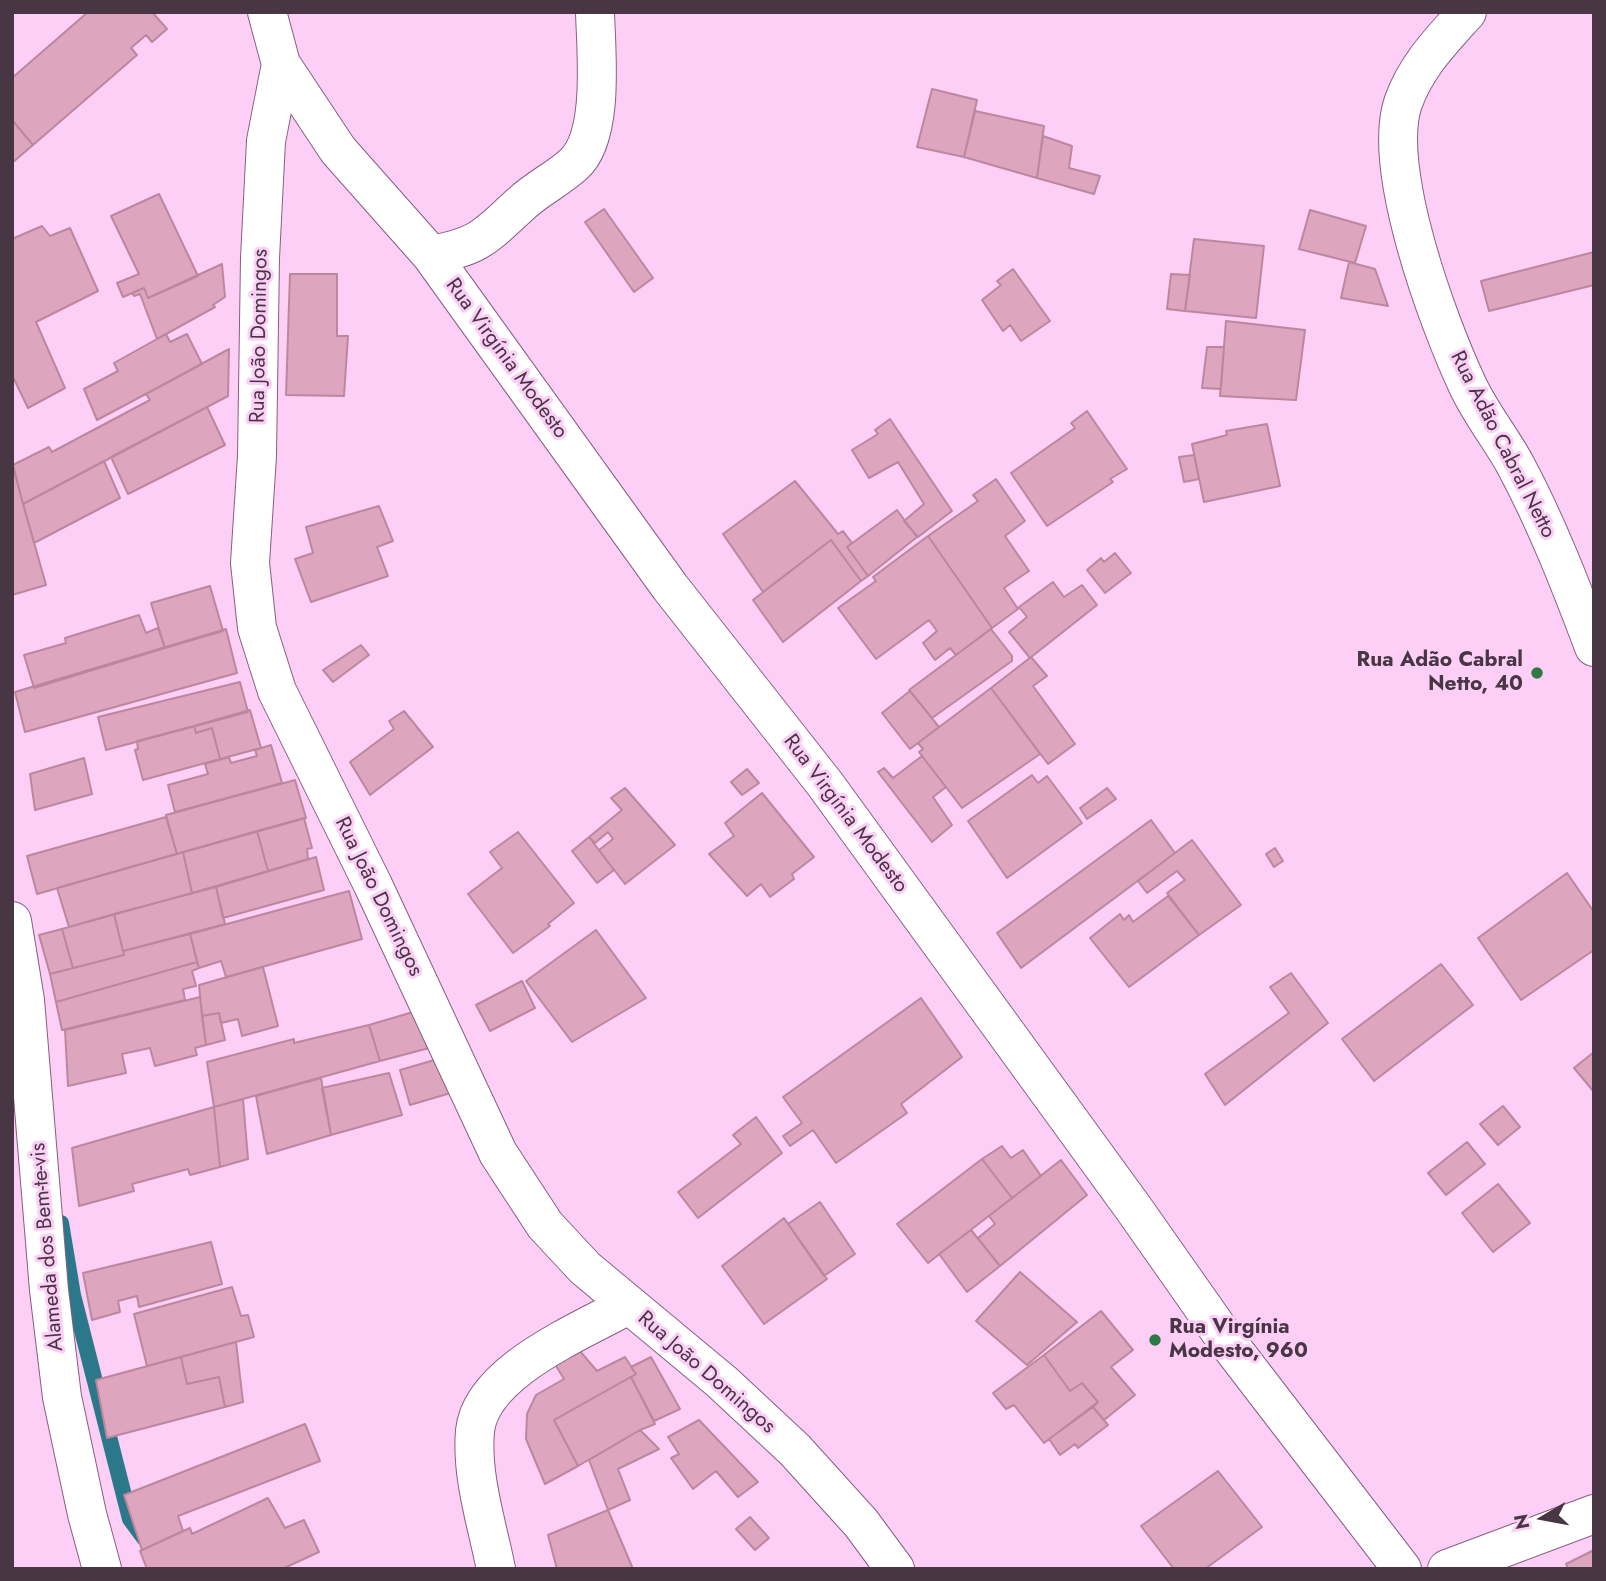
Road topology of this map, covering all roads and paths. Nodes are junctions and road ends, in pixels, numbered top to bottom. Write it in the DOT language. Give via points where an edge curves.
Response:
graph roads {
  1 [pos="267,12"];
  2 [pos="594,12"];
  3 [pos="1467,12"];
  4 [pos="281,64"];
  5 [pos="431,255"];
  6 [pos="1594,647"];
  7 [pos="12,921"];
  8 [pos="628,1306"];
  9 [pos="1594,1514"];
  10 [pos="102,1569"];
  11 [pos="496,1569"];
  12 [pos="895,1569"];
  13 [pos="1402,1569"];
  14 [pos="1447,1569"];
  1 -- 4 [label="street"];
  2 -- 5 [label="street" via="595,102 584,150 576,163 539,188 493,233 463,248"];
  3 -- 6 [label="street, Rua Adão Cabral Netto" via="1422,63 1402,105 1398,161 1407,215 1468,386 1516,466 1563,565"];
  4 -- 5 [label="street, Rua Virgínia Modesto" via="338,150"];
  4 -- 8 [label="street, Rua João Domingos" via="266,141 260,258 250,563 257,628 277,691 498,1153 545,1225"];
  5 -- 13 [label="street, Rua Virgínia Modesto" via="670,587 825,784 1226,1340"];
  7 -- 10 [label="street, Alameda dos Bem-te-vis" via="25,1000 62,1397"];
  8 -- 11 [label="street" via="532,1359 487,1397 475,1429 476,1472"];
  8 -- 12 [label="street, Rua João Domingos" via="722,1382 795,1450 861,1523"];
  9 -- 14 [label="street"];
}
